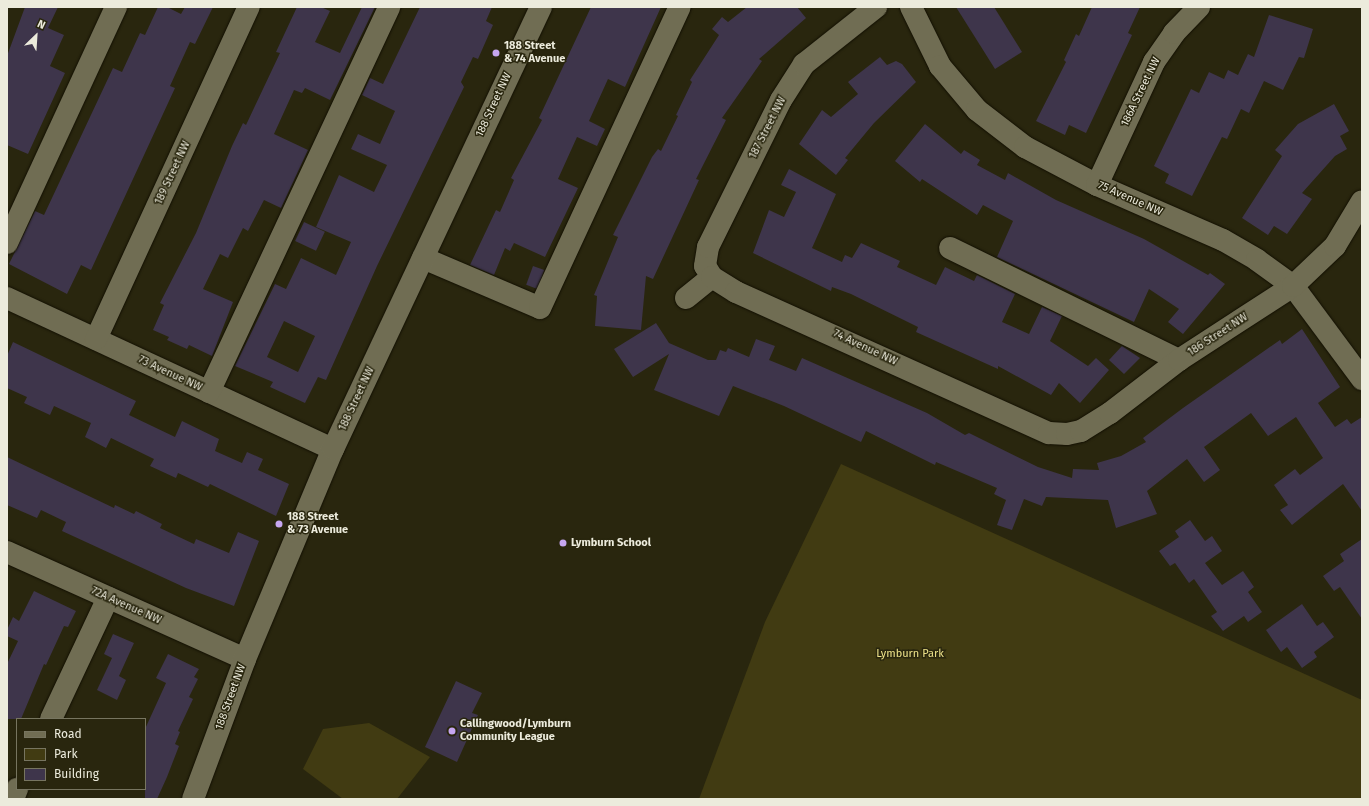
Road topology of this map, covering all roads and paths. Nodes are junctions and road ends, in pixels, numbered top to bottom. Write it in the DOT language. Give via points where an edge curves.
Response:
graph roads {
  1 [pos="116,7"];
  2 [pos="249,7"];
  3 [pos="389,7"];
  4 [pos="541,7"];
  5 [pos="680,7"];
  6 [pos="876,7"];
  7 [pos="911,7"];
  8 [pos="1199,7"];
  9 [pos="1097,185"];
  10 [pos="1362,201"];
  11 [pos="7,243"];
  12 [pos="950,248"];
  13 [pos="423,258"];
  14 [pos="712,277"];
  15 [pos="1293,286"];
  16 [pos="7,298"];
  17 [pos="686,298"];
  18 [pos="96,339"];
  19 [pos="1179,360"];
  20 [pos="1362,379"];
  21 [pos="209,392"];
  22 [pos="1049,433"];
  23 [pos="334,449"];
  24 [pos="7,552"];
  25 [pos="108,598"];
  26 [pos="245,659"];
  27 [pos="50,718"];
  28 [pos="18,790"];
  29 [pos="13,799"];
  30 [pos="193,799"];
  1 -- 11 [label="street"];
  2 -- 18 [label="street, 189 Street NW"];
  3 -- 21 [label="street"];
  4 -- 13 [label="street, 188 Street NW"];
  5 -- 13 [label="street" via="540,308"];
  6 -- 14 [label="street, 187 Street NW" via="804,64 785,94 708,247 705,266"];
  7 -- 9 [label="street, 75 Avenue NW" via="940,66 977,110 1025,148"];
  8 -- 9 [label="street, 186A Street NW" via="1174,33 1154,62"];
  9 -- 15 [label="street, 75 Avenue NW" via="1223,240"];
  10 -- 15 [label="street, 186 Street NW" via="1335,246"];
  12 -- 19 [label="street"];
  13 -- 23 [label="street, 188 Street NW"];
  14 -- 17 [label="street"];
  14 -- 22 [label="street, 74 Avenue NW" via="736,292"];
  15 -- 19 [label="street, 186 Street NW"];
  15 -- 20 [label="street, 75 Avenue NW"];
  16 -- 18 [label="street, 73 Avenue NW"];
  18 -- 21 [label="street, 73 Avenue NW"];
  19 -- 22 [label="street, 186 Street NW" via="1110,413 1081,431 1068,434"];
  21 -- 23 [label="street, 73 Avenue NW"];
  23 -- 26 [label="street, 188 Street NW"];
  24 -- 25 [label="street, 72A Avenue NW"];
  25 -- 26 [label="street, 72A Avenue NW"];
  25 -- 27 [label="street"];
  26 -- 30 [label="street, 188 Street NW"];
  28 -- 29 [label="street"];
}
